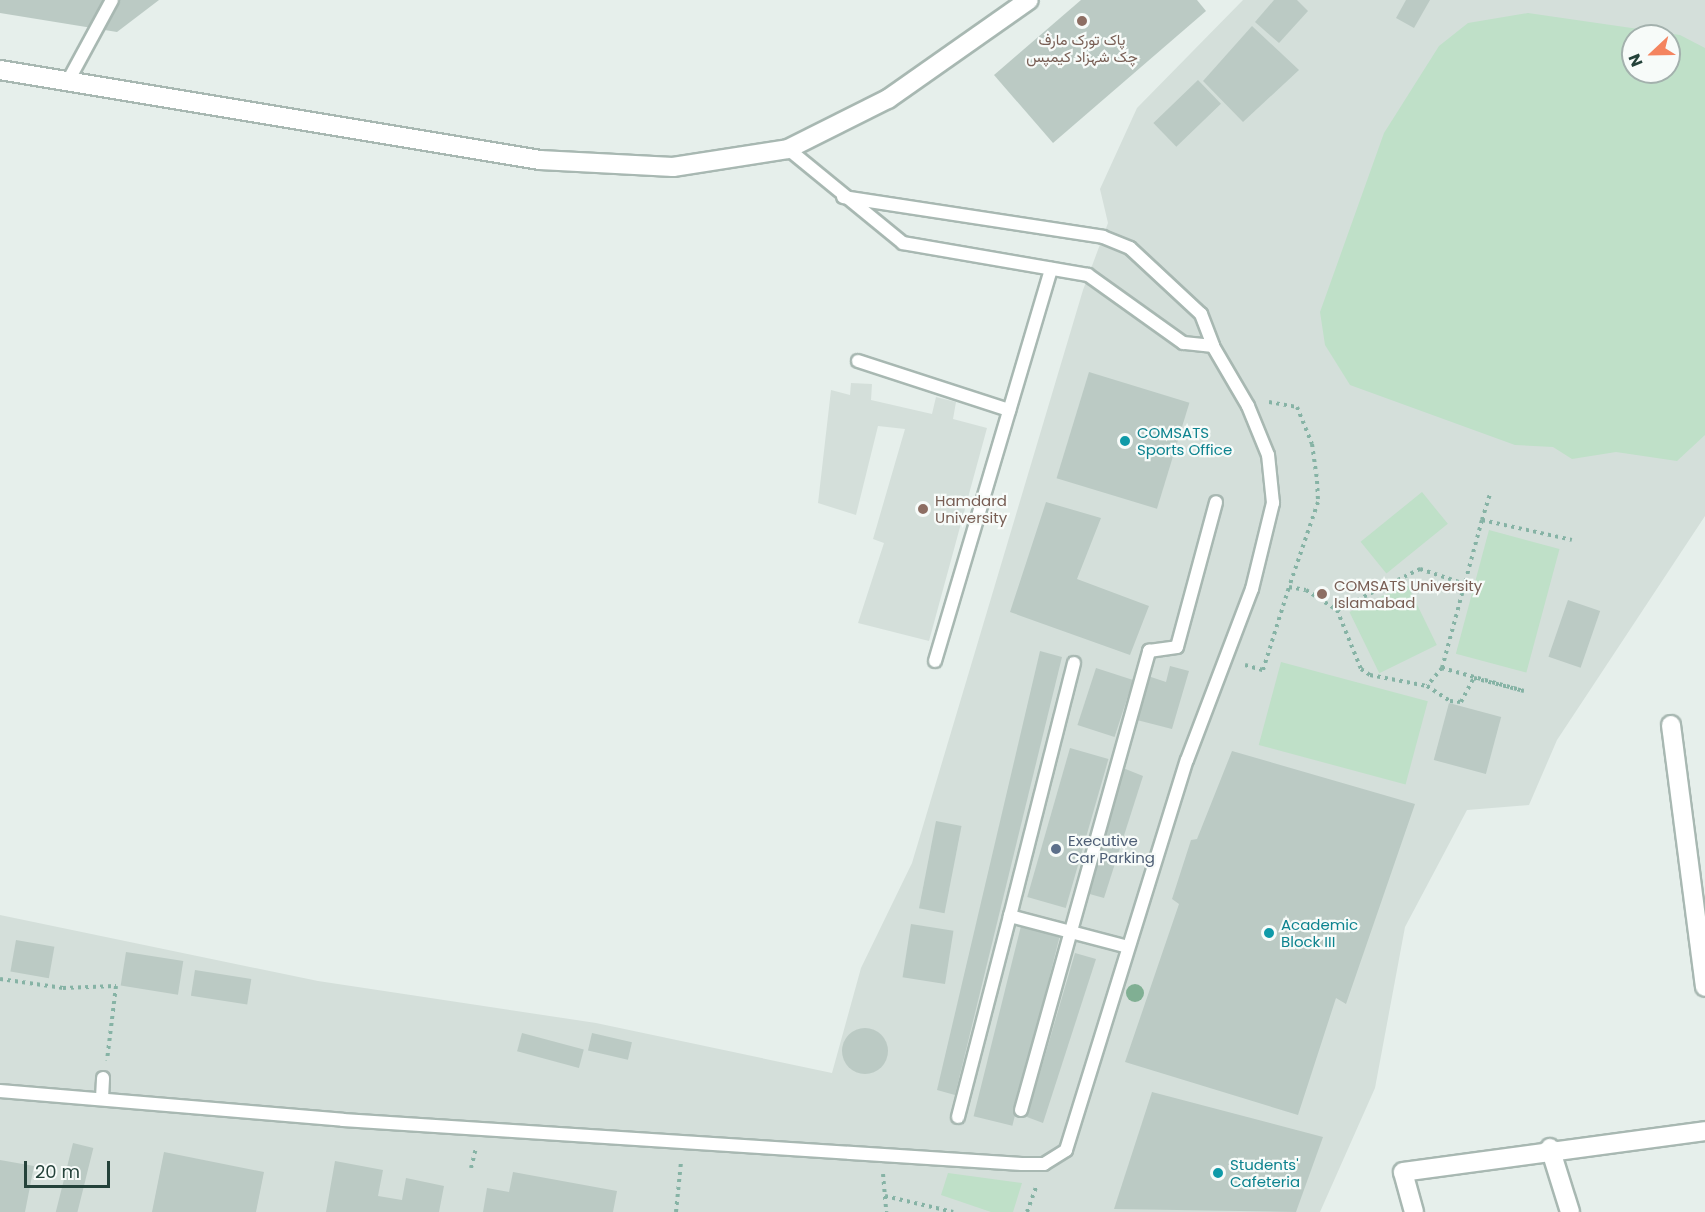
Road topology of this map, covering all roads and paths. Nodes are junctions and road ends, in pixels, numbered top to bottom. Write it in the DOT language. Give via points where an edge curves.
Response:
graph roads {
  1 [pos="112,0"];
  2 [pos="1029,0"];
  3 [pos="0,70"];
  4 [pos="68,81"];
  5 [pos="788,149"];
  6 [pos="842,197"];
  7 [pos="1051,269"];
  8 [pos="1213,346"];
  9 [pos="858,361"];
  10 [pos="1248,406"];
  11 [pos="1009,410"];
  12 [pos="1490,494"];
  13 [pos="1216,502"];
  14 [pos="1482,520"];
  15 [pos="1572,540"];
  16 [pos="1465,584"];
  17 [pos="1289,587"];
  18 [pos="1337,610"];
  19 [pos="935,661"];
  20 [pos="1074,663"];
  21 [pos="1442,668"];
  22 [pos="1263,670"];
  23 [pos="1427,686"];
  24 [pos="1671,725"];
  25 [pos="1010,916"];
  26 [pos="1071,928"];
  27 [pos="1128,947"];
  28 [pos="0,979"];
  29 [pos="1705,987"];
  30 [pos="103,1078"];
  31 [pos="0,1091"];
  32 [pos="102,1098"];
  33 [pos="1021,1110"];
  34 [pos="958,1117"];
  35 [pos="1705,1131"];
  36 [pos="684,1142"];
  37 [pos="1550,1149"];
  38 [pos="881,1155"];
  39 [pos="1044,1164"];
  40 [pos="885,1196"];
  41 [pos="675,1212"];
  42 [pos="886,1212"];
  43 [pos="953,1212"];
  44 [pos="1027,1212"];
  45 [pos="1414,1212"];
  46 [pos="1570,1212"];
  1 -- 4 [label="lane"];
  2 -- 5 [label="street" via="888,99"];
  3 -- 4 [label="street"];
  4 -- 5 [label="street" via="540,160 673,167"];
  5 -- 6 [label="lane"];
  6 -- 7 [label="lane" via="903,243"];
  6 -- 8 [label="lane" via="904,203 1112,241 1152,266 1201,314"];
  7 -- 8 [label="lane" via="1088,275 1183,343"];
  7 -- 11 [label="lane"];
  8 -- 10 [label="lane"];
  9 -- 11 [label="lane"];
  10 -- 17 [label="path" via="1278,400 1297,407 1312,444 1318,502"];
  10 -- 27 [label="lane" via="1268,455 1273,503 1252,589 1187,760"];
  11 -- 19 [label="lane"];
  12 -- 14 [label="path"];
  13 -- 26 [label="lane" via="1177,647 1149,651"];
  14 -- 15 [label="path"];
  14 -- 16 [label="path"];
  16 -- 18 [label="path" via="1420,569"];
  16 -- 21 [label="path"];
  17 -- 18 [label="path" via="1306,590"];
  17 -- 22 [label="path"];
  18 -- 23 [label="path" via="1361,669"];
  20 -- 25 [label="lane"];
  21 -- 23 [label="path"];
  21 -- 23 [label="path" via="1524,691 1474,678 1461,702"];
  24 -- 29 [label="street"];
  25 -- 26 [label="lane"];
  25 -- 34 [label="lane"];
  26 -- 27 [label="lane"];
  26 -- 33 [label="lane"];
  27 -- 39 [label="lane" via="1066,1150"];
  28 -- 30 [label="path" via="63,988 116,986"];
  30 -- 32 [label="lane"];
  31 -- 32 [label="lane"];
  32 -- 36 [label="lane"];
  35 -- 37 [label="street"];
  36 -- 38 [label="lane"];
  36 -- 41 [label="path"];
  37 -- 45 [label="street" via="1403,1172"];
  37 -- 46 [label="street"];
  38 -- 39 [label="lane"];
  38 -- 40 [label="path"];
  39 -- 44 [label="path"];
  40 -- 42 [label="path"];
  40 -- 43 [label="path"];
}
